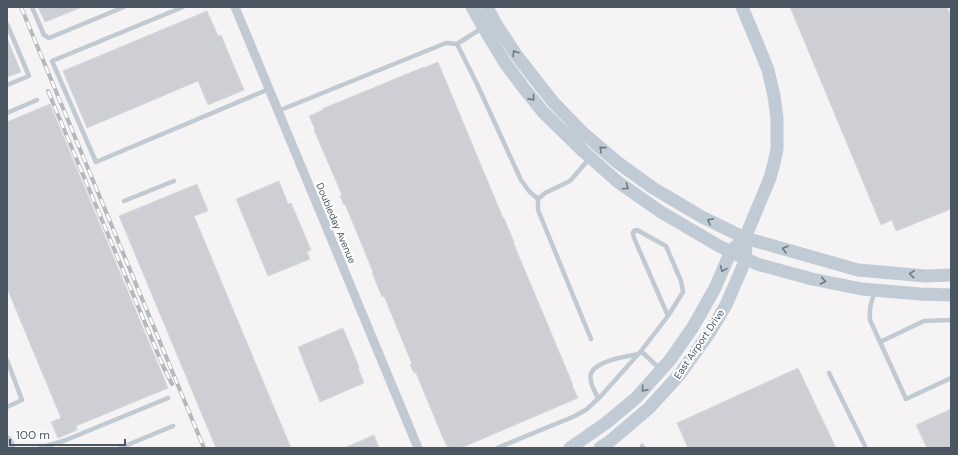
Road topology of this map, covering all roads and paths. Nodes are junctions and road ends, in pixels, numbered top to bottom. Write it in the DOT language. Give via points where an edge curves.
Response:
graph roads {
  1 [pos="32,7"];
  2 [pos="124,7"];
  3 [pos="183,7"];
  4 [pos="234,7"];
  5 [pos="472,7"];
  6 [pos="487,7"];
  7 [pos="742,7"];
  8 [pos="7,24"];
  9 [pos="483,27"];
  10 [pos="456,44"];
  11 [pos="7,85"];
  12 [pos="269,89"];
  13 [pos="37,100"];
  14 [pos="278,111"];
  15 [pos="7,113"];
  16 [pos="590,158"];
  17 [pos="174,181"];
  18 [pos="538,199"];
  19 [pos="124,200"];
  20 [pos="745,238"];
  21 [pos="731,251"];
  22 [pos="746,259"];
  23 [pos="951,275"];
  24 [pos="876,290"];
  25 [pos="951,295"];
  26 [pos="668,316"];
  27 [pos="951,320"];
  28 [pos="591,339"];
  29 [pos="880,342"];
  30 [pos="640,352"];
  31 [pos="7,360"];
  32 [pos="661,370"];
  33 [pos="829,373"];
  34 [pos="951,378"];
  35 [pos="168,398"];
  36 [pos="598,398"];
  37 [pos="7,407"];
  38 [pos="173,426"];
  39 [pos="7,442"];
  40 [pos="9,448"];
  41 [pos="40,448"];
  42 [pos="120,448"];
  43 [pos="418,448"];
  44 [pos="497,448"];
  45 [pos="570,448"];
  46 [pos="600,448"];
  47 [pos="866,448"];
  1 -- 2 [label="lane" via="44,35 49,38"];
  3 -- 12 [label="lane" via="52,60 96,162"];
  4 -- 12 [label="street, Doubleday Avenue"];
  5 -- 9 [label="main road"];
  20 -- 6 [label="main road, one-way" via="653,188 617,162 584,133 553,102 517,56"];
  7 -- 20 [label="main road" via="768,70 777,118 777,149 774,163"];
  8 -- 11 [label="lane" via="29,76"];
  9 -- 10 [label="lane"];
  9 -- 16 [label="main road, one-way" via="505,63 543,112"];
  10 -- 14 [label="lane" via="446,43"];
  10 -- 18 [label="lane" via="521,180"];
  12 -- 14 [label="street, Doubleday Avenue"];
  13 -- 15 [label="lane"];
  14 -- 43 [label="street, Doubleday Avenue"];
  16 -- 18 [label="lane" via="570,181 545,192"];
  16 -- 21 [label="main road, one-way" via="618,182 661,212"];
  17 -- 19 [label="lane"];
  18 -- 28 [label="lane" via="538,210"];
  20 -- 21 [label="main road, East Airport Drive"];
  20 -- 22 [label="main road, East Airport Drive"];
  23 -- 20 [label="main road, one-way" via="926,276 858,270"];
  21 -- 22 [label="main road"];
  21 -- 32 [label="main road, East Airport Drive, one-way" via="715,288 693,327"];
  22 -- 24 [label="main road, one-way" via="812,279"];
  22 -- 46 [label="main road, East Airport Drive" via="726,305 680,374 649,408"];
  24 -- 25 [label="main road"];
  24 -- 29 [label="lane" via="869,312"];
  26 -- 26 [label="lane" via="683,292 681,281 666,246 634,230 634,238"];
  26 -- 30 [label="lane"];
  27 -- 29 [label="lane" via="924,321"];
  29 -- 34 [label="lane" via="906,399"];
  30 -- 32 [label="lane"];
  30 -- 36 [label="lane"];
  30 -- 36 [label="lane" via="618,358 593,370 591,383"];
  31 -- 37 [label="lane" via="22,400"];
  32 -- 45 [label="main road, East Airport Drive, one-way" via="636,398"];
  33 -- 47 [label="lane"];
  35 -- 41 [label="lane" via="66,440"];
  36 -- 44 [label="lane" via="575,416"];
  38 -- 42 [label="lane"];
  39 -- 40 [label="main road"];
}
